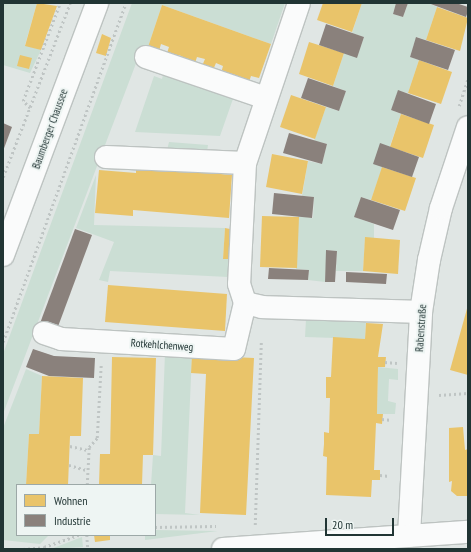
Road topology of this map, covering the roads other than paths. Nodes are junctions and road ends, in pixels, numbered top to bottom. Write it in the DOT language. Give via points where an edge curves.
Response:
graph roads {
  1 [pos="97,3"];
  2 [pos="299,3"];
  3 [pos="146,57"];
  4 [pos="266,98"];
  5 [pos="468,127"];
  6 [pos="106,157"];
  7 [pos="245,163"];
  8 [pos="3,255"];
  9 [pos="254,305"];
  10 [pos="421,312"];
  11 [pos="44,333"];
  12 [pos="468,532"];
  13 [pos="409,536"];
  14 [pos="223,549"];
  1 -- 8 [label="street, Baumberger Chaussee"];
  2 -- 4 [label="street"];
  3 -- 4 [label="street"];
  4 -- 7 [label="street"];
  5 -- 10 [label="street, Rabenstraße" via="441,208"];
  6 -- 7 [label="street"];
  7 -- 9 [label="street" via="239,284"];
  9 -- 10 [label="street"];
  9 -- 11 [label="street, Rotkehlchenweg" via="234,349 62,339"];
  10 -- 13 [label="street, Rabenstraße"];
  12 -- 13 [label="street"];
  13 -- 14 [label="street"];
}
